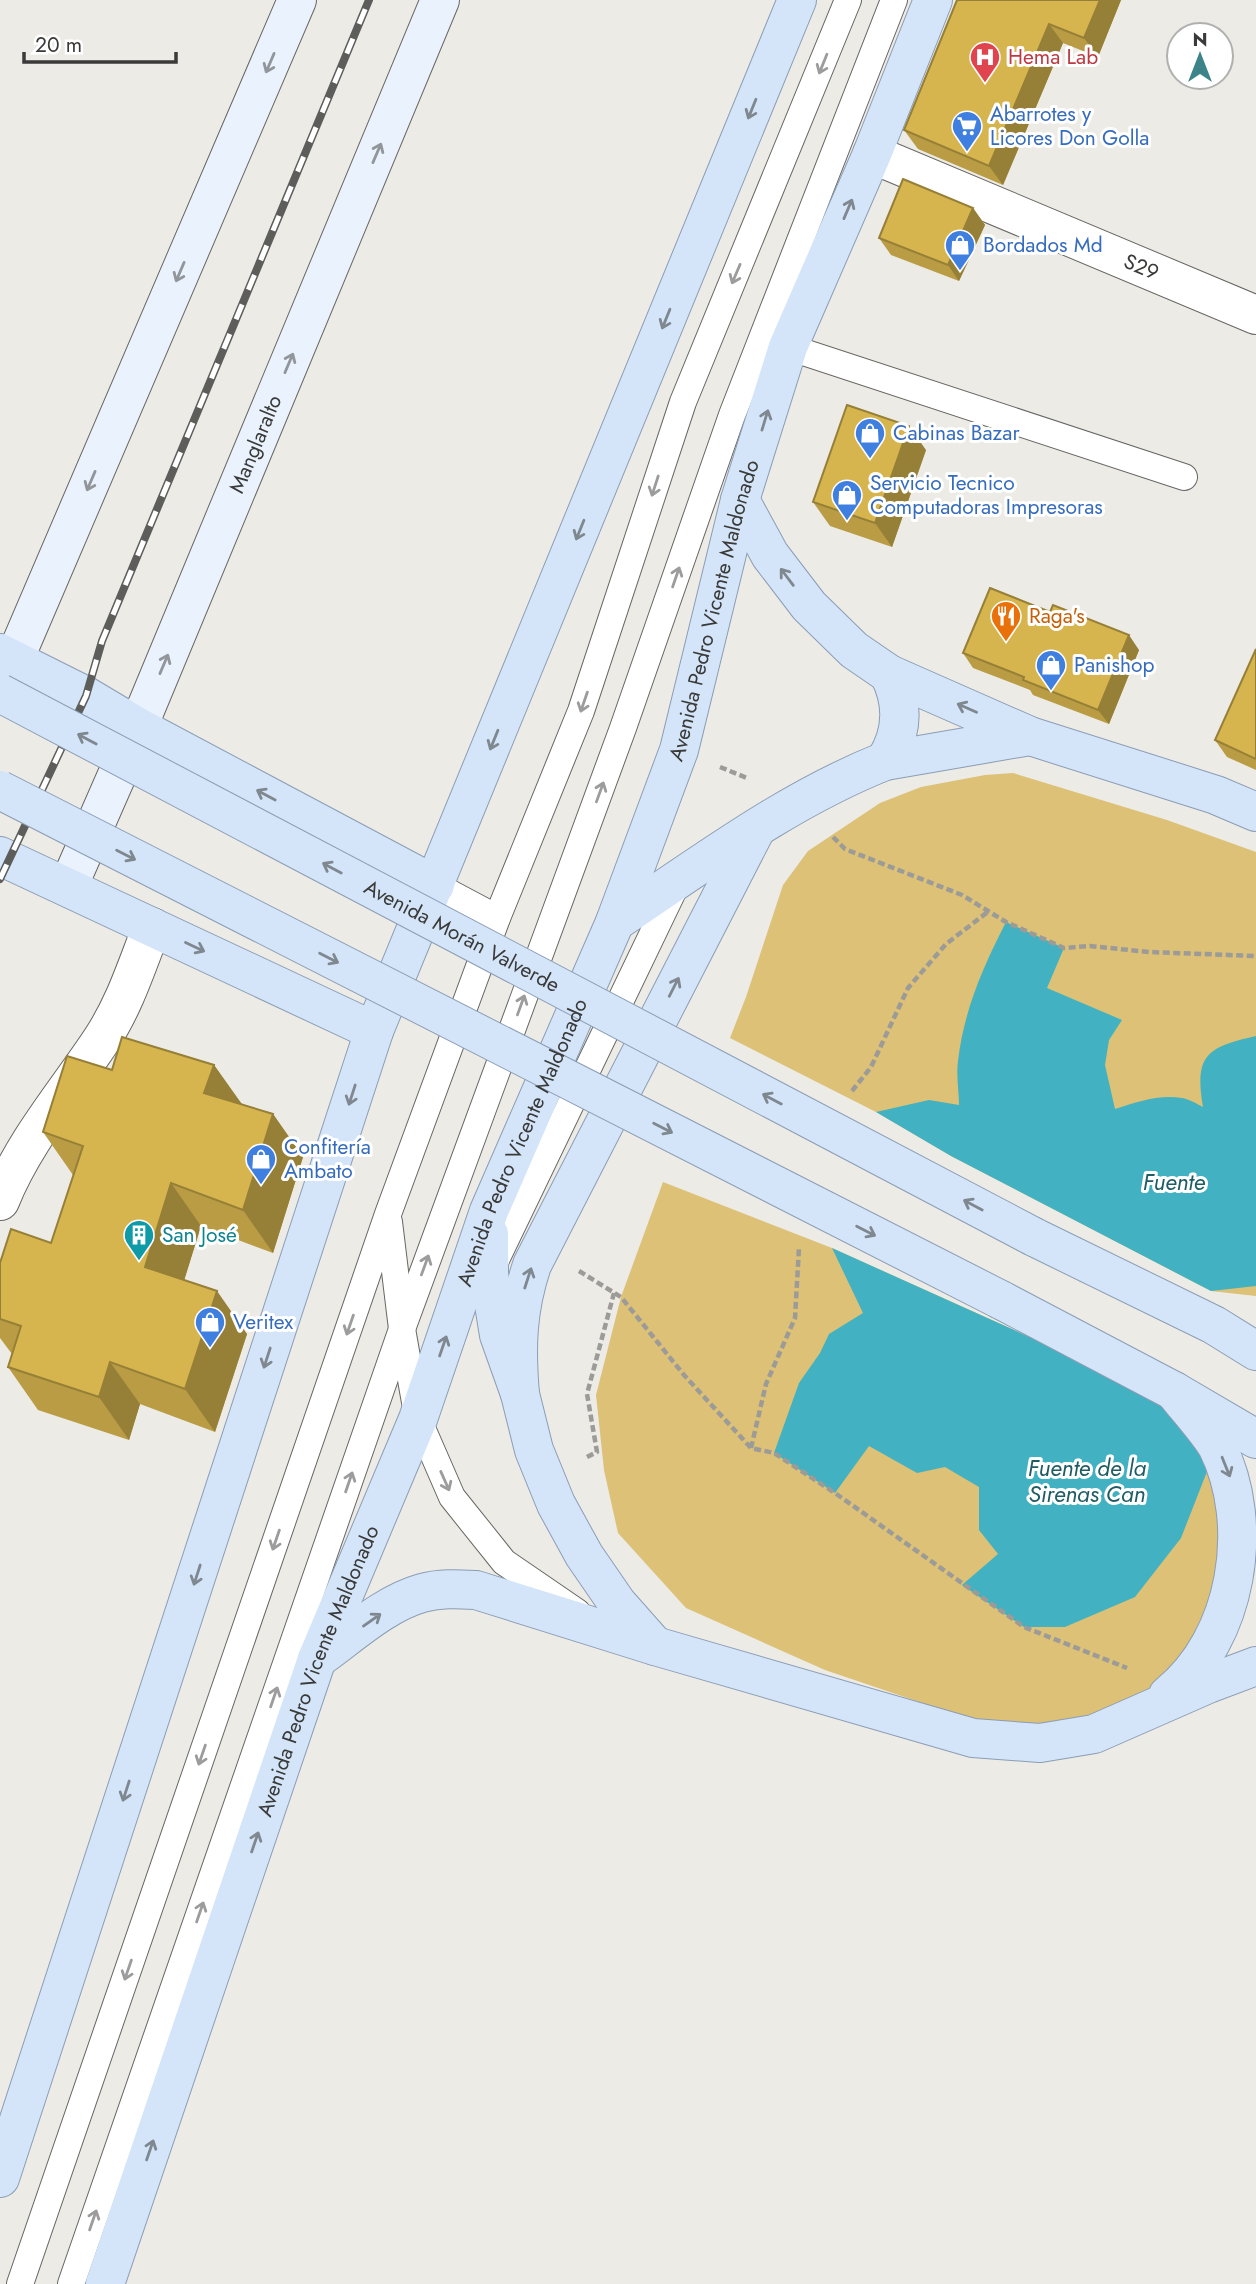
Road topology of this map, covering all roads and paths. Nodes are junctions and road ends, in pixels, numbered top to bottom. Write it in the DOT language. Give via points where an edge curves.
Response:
graph roads {
  1 [pos="297,0"];
  2 [pos="440,0"];
  3 [pos="797,0"];
  4 [pos="848,0"];
  5 [pos="894,0"];
  6 [pos="933,0"];
  7 [pos="872,153"];
  8 [pos="1256,315"];
  9 [pos="788,347"];
  10 [pos="732,415"];
  11 [pos="1184,477"];
  12 [pos="740,500"];
  13 [pos="5,668"];
  14 [pos="889,674"];
  15 [pos="0,698"];
  16 [pos="138,727"];
  17 [pos="1030,736"];
  18 [pos="885,761"];
  19 [pos="0,790"];
  20 [pos="801,800"];
  21 [pos="1256,812"];
  22 [pos="756,829"];
  23 [pos="0,856"];
  24 [pos="680,879"];
  25 [pos="435,884"];
  26 [pos="68,887"];
  27 [pos="497,918"];
  28 [pos="615,922"];
  29 [pos="152,927"];
  30 [pos="1256,956"];
  31 [pos="373,1031"];
  32 [pos="0,1201"];
  33 [pos="489,1211"];
  34 [pos="388,1214"];
  35 [pos="540,1248"];
  36 [pos="489,1274"];
  37 [pos="1256,1319"];
  38 [pos="1214,1325"];
  39 [pos="402,1329"];
  40 [pos="1256,1351"];
  41 [pos="1174,1391"];
  42 [pos="520,1394"];
  43 [pos="418,1419"];
  44 [pos="1256,1439"];
  45 [pos="655,1646"];
  46 [pos="317,1659"];
  47 [pos="1256,1666"];
  48 [pos="1165,1697"];
  49 [pos="0,2178"];
  50 [pos="20,2284"];
  51 [pos="71,2284"];
  52 [pos="105,2284"];
  1 -- 13 [label="main road, one-way"];
  16 -- 2 [label="main road, Manglaralto, one-way"];
  3 -- 25 [label="main road, one-way"];
  4 -- 27 [label="lane, one-way" via="683,402 581,711"];
  5 -- 10 [label="lane"];
  6 -- 7 [label="main road, Avenida Pedro Vicente Maldonado"];
  7 -- 8 [label="street, S29"];
  9 -- 7 [label="main road, Avenida Pedro Vicente Maldonado, one-way"];
  9 -- 11 [label="lane"];
  12 -- 9 [label="main road, Avenida Pedro Vicente Maldonado, one-way"];
  10 -- 12 [label="lane"];
  39 -- 10 [label="lane, one-way" via="619,741"];
  14 -- 12 [label="main road, one-way" via="854,650 809,606 770,555"];
  12 -- 28 [label="main road, Avenida Pedro Vicente Maldonado" via="679,750"];
  13 -- 15 [label="main road"];
  13 -- 16 [label="main road" via="86,696"];
  38 -- 13 [label="main road, Avenida Morán Valverde, one-way, bridge" via="1034,1237"];
  17 -- 14 [label="main road, one-way"];
  14 -- 18 [label="main road" via="900,719 894,748"];
  25 -- 16 [label="main road, one-way"];
  16 -- 26 [label="main road, Manglaralto"];
  17 -- 18 [label="main road"];
  17 -- 21 [label="main road"];
  18 -- 20 [label="main road"];
  19 -- 41 [label="main road, one-way, bridge"];
  20 -- 22 [label="main road"];
  20 -- 30 [label="path" via="845,849 962,895 1006,922 1064,948"];
  22 -- 24 [label="main road"];
  35 -- 22 [label="main road, one-way"];
  23 -- 26 [label="main road"];
  24 -- 28 [label="main road"];
  24 -- 36 [label="lane"];
  25 -- 27 [label="lane"];
  25 -- 31 [label="main road"];
  26 -- 29 [label="main road"];
  27 -- 34 [label="lane"];
  28 -- 33 [label="main road, Avenida Pedro Vicente Maldonado"];
  29 -- 31 [label="main road, one-way"];
  29 -- 32 [label="street" via="124,1002 40,1127"];
  31 -- 49 [label="main road, one-way"];
  33 -- 36 [label="main road"];
  43 -- 33 [label="main road, Avenida Pedro Vicente Maldonado, one-way"];
  34 -- 39 [label="lane"];
  34 -- 50 [label="lane, one-way"];
  42 -- 35 [label="main road, one-way" via="517,1329 524,1289"];
  35 -- 48 [label="path" via="621,1297 751,1448 774,1453 825,1486 1024,1626"];
  36 -- 42 [label="main road" via="499,1335"];
  37 -- 38 [label="main road"];
  38 -- 40 [label="main road, Avenida Morán Valverde"];
  39 -- 43 [label="lane"];
  51 -- 39 [label="lane, one-way"];
  41 -- 44 [label="main road"];
  41 -- 48 [label="main road, one-way" via="1217,1446 1228,1468 1241,1539 1235,1586 1221,1627 1200,1663"];
  42 -- 45 [label="main road" via="534,1450 556,1504 617,1603"];
  43 -- 45 [label="lane, one-way" via="452,1496 504,1562 574,1611"];
  43 -- 46 [label="main road, Avenida Pedro Vicente Maldonado"];
  46 -- 45 [label="main road, one-way" via="391,1607 452,1588 475,1590"];
  45 -- 48 [label="main road" via="974,1738 1040,1743 1094,1734"];
  52 -- 46 [label="main road, Avenida Pedro Vicente Maldonado, one-way"];
  47 -- 48 [label="main road"];
}
